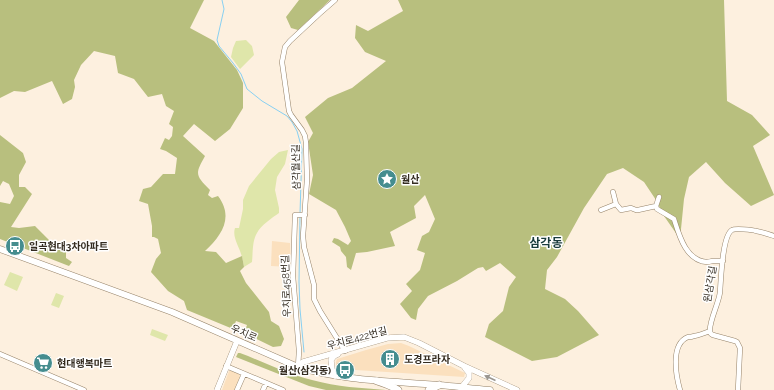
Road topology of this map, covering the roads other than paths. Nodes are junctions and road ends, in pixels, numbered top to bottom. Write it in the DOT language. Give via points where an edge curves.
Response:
graph roads {
  1 [pos="335,0"];
  2 [pos="612,192"];
  3 [pos="659,197"];
  4 [pos="616,204"];
  5 [pos="656,206"];
  6 [pos="600,210"];
  7 [pos="305,215"];
  8 [pos="774,236"];
  9 [pos="0,249"];
  10 [pos="723,261"];
  11 [pos="710,332"];
  12 [pos="237,341"];
  13 [pos="343,351"];
  14 [pos="0,354"];
  15 [pos="226,366"];
  16 [pos="298,366"];
  17 [pos="464,366"];
  18 [pos="244,374"];
  19 [pos="335,376"];
  20 [pos="378,380"];
  21 [pos="266,383"];
  22 [pos="439,385"];
  23 [pos="411,387"];
  24 [pos="461,388"];
  25 [pos="84,390"];
  26 [pos="217,390"];
  27 [pos="237,390"];
  28 [pos="262,390"];
  29 [pos="283,390"];
  30 [pos="398,390"];
  31 [pos="429,390"];
  32 [pos="490,390"];
  33 [pos="517,390"];
  34 [pos="680,390"];
  35 [pos="738,390"];
  1 -- 7 [label="street, 삼각월산길" via="290,41 282,62 289,111 305,136"];
  2 -- 4 [label="street"];
  3 -- 5 [label="street"];
  4 -- 5 [label="street" via="621,210"];
  4 -- 6 [label="street"];
  5 -- 10 [label="street" via="674,219 684,246 693,258 708,262"];
  7 -- 13 [label="street, 삼각월산길" via="304,247 314,285 314,299"];
  7 -- 16 [label="street, 우치로458번길" via="295,215 293,276"];
  8 -- 10 [label="street, 원삼각길" via="755,230 734,229 727,236"];
  9 -- 12 [label="main road, 우치로" via="159,308"];
  10 -- 11 [label="street, 원삼각길" via="719,297"];
  11 -- 34 [label="street" via="688,337 679,344 676,365"];
  11 -- 35 [label="street" via="713,336 735,341 740,348"];
  12 -- 15 [label="street"];
  12 -- 16 [label="main road, 우치로"];
  13 -- 16 [label="street, 우치로422번길" via="303,362"];
  13 -- 17 [label="street, 우치로422번길" via="387,338 404,337"];
  13 -- 19 [label="street" via="331,360"];
  14 -- 25 [label="street"];
  15 -- 18 [label="street"];
  15 -- 26 [label="street"];
  16 -- 19 [label="main road, 우치로"];
  17 -- 24 [label="street" via="470,373"];
  33 -- 17 [label="street, 우치로422번길, one-way"];
  18 -- 21 [label="street"];
  18 -- 27 [label="street"];
  19 -- 20 [label="main road, 우치로"];
  20 -- 23 [label="main road, 우치로"];
  20 -- 30 [label="main road"];
  21 -- 28 [label="street"];
  21 -- 29 [label="street"];
  22 -- 23 [label="main road, 우치로"];
  22 -- 24 [label="main road, 우치로"];
  22 -- 31 [label="main road"];
  24 -- 32 [label="main road, 우치로"];
}
